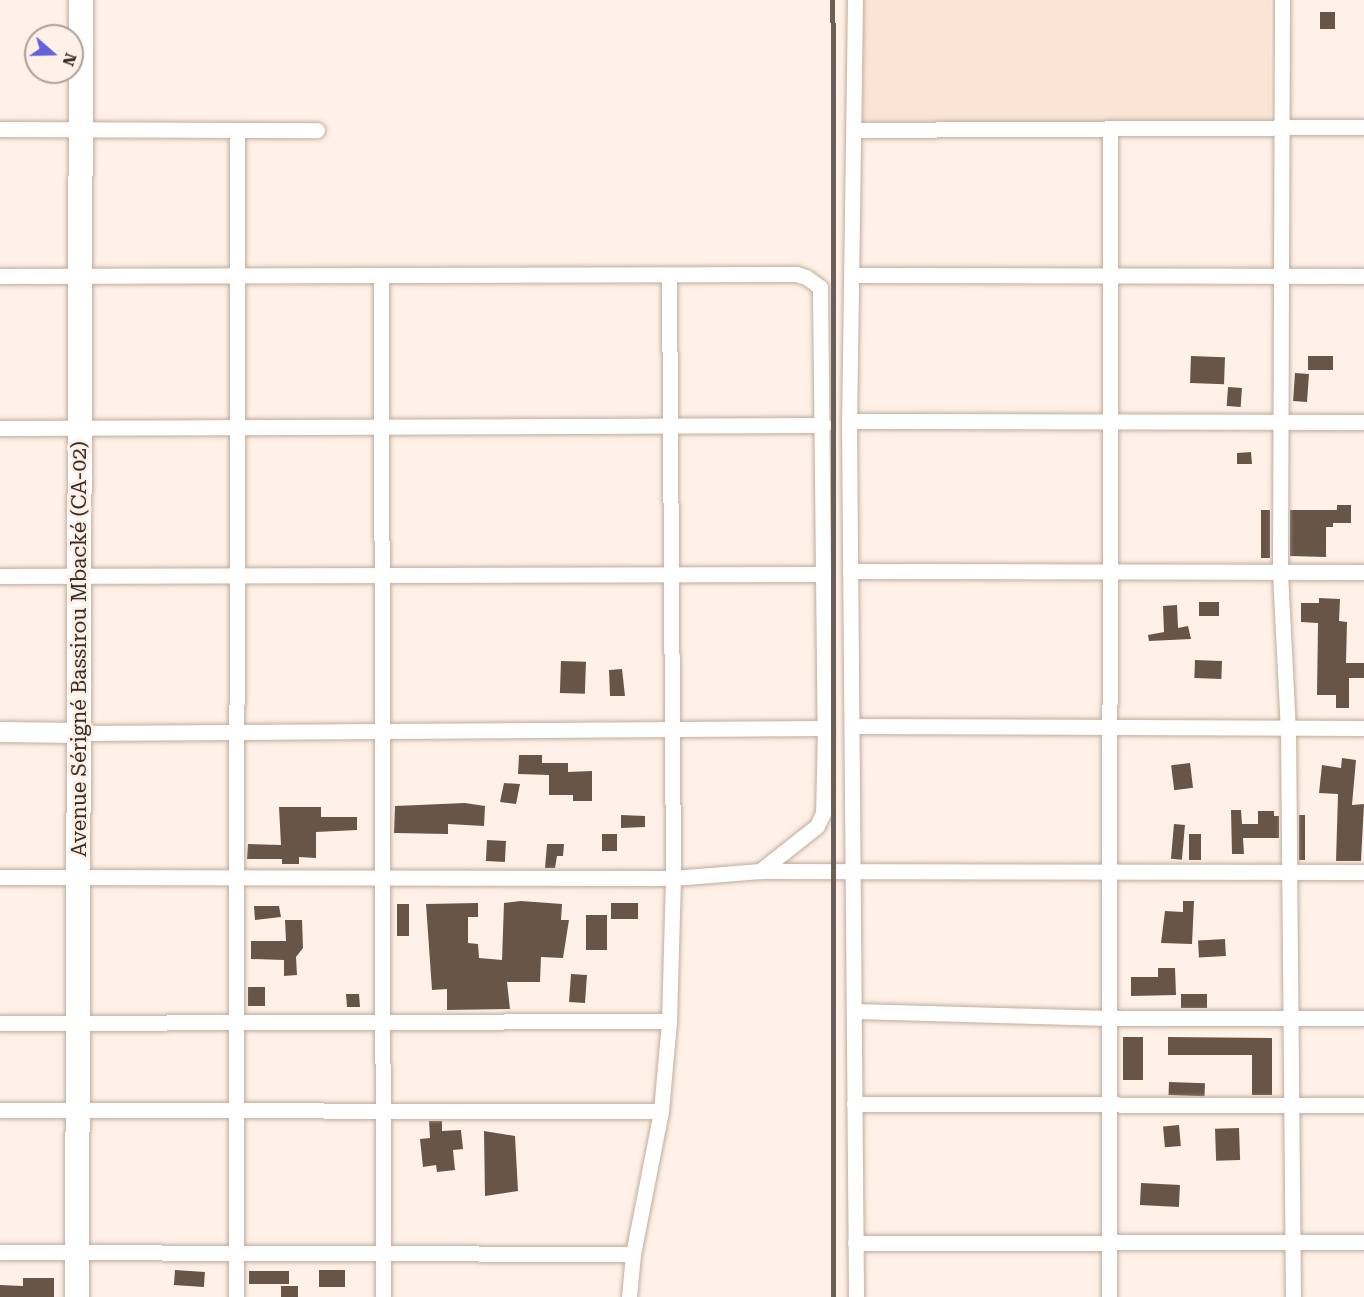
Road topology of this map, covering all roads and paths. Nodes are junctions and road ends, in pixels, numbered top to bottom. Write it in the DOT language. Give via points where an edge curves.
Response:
graph roads {
  1 [pos="81,0"];
  2 [pos="855,0"];
  3 [pos="1282,0"];
  4 [pos="1364,127"];
  5 [pos="1110,128"];
  6 [pos="1281,128"];
  7 [pos="0,129"];
  8 [pos="80,129"];
  9 [pos="237,130"];
  10 [pos="317,130"];
  11 [pos="854,130"];
  12 [pos="237,275"];
  13 [pos="381,275"];
  14 [pos="669,275"];
  15 [pos="852,275"];
  16 [pos="1110,275"];
  17 [pos="0,276"];
  18 [pos="80,276"];
  19 [pos="1364,276"];
  20 [pos="1281,277"];
  21 [pos="849,421"];
  22 [pos="1110,421"];
  23 [pos="1364,422"];
  24 [pos="1280,423"];
  25 [pos="824,425"];
  26 [pos="670,426"];
  27 [pos="237,427"];
  28 [pos="381,427"];
  29 [pos="0,428"];
  30 [pos="80,428"];
  31 [pos="1110,570"];
  32 [pos="850,571"];
  33 [pos="1364,572"];
  34 [pos="1280,573"];
  35 [pos="822,574"];
  36 [pos="0,576"];
  37 [pos="79,576"];
  38 [pos="237,576"];
  39 [pos="382,576"];
  40 [pos="670,577"];
  41 [pos="853,726"];
  42 [pos="1110,726"];
  43 [pos="825,728"];
  44 [pos="1364,728"];
  45 [pos="672,729"];
  46 [pos="1288,729"];
  47 [pos="382,730"];
  48 [pos="236,731"];
  49 [pos="0,732"];
  50 [pos="79,733"];
  51 [pos="854,870"];
  52 [pos="1110,870"];
  53 [pos="760,871"];
  54 [pos="1364,872"];
  55 [pos="1289,873"];
  56 [pos="0,877"];
  57 [pos="78,877"];
  58 [pos="236,877"];
  59 [pos="382,878"];
  60 [pos="673,878"];
  61 [pos="854,1011"];
  62 [pos="1109,1018"];
  63 [pos="1290,1018"];
  64 [pos="1364,1018"];
  65 [pos="669,1021"];
  66 [pos="78,1022"];
  67 [pos="237,1022"];
  68 [pos="384,1022"];
  69 [pos="0,1023"];
  70 [pos="854,1104"];
  71 [pos="1110,1104"];
  72 [pos="1294,1105"];
  73 [pos="1364,1105"];
  74 [pos="0,1110"];
  75 [pos="78,1110"];
  76 [pos="236,1111"];
  77 [pos="383,1111"];
  78 [pos="661,1111"];
  79 [pos="1294,1242"];
  80 [pos="1364,1242"];
  81 [pos="855,1243"];
  82 [pos="1109,1243"];
  83 [pos="0,1252"];
  84 [pos="77,1252"];
  85 [pos="236,1253"];
  86 [pos="383,1253"];
  87 [pos="633,1254"];
  88 [pos="77,1297"];
  89 [pos="236,1297"];
  90 [pos="383,1297"];
  91 [pos="629,1297"];
  92 [pos="856,1297"];
  93 [pos="1109,1297"];
  94 [pos="1293,1297"];
  1 -- 8 [label="main road, Avenue Sérigné Bassirou Mbacké (CA-02)"];
  2 -- 11 [label="street"];
  3 -- 6 [label="street"];
  4 -- 6 [label="street"];
  5 -- 6 [label="street"];
  5 -- 11 [label="street"];
  5 -- 16 [label="street"];
  6 -- 20 [label="street"];
  7 -- 8 [label="street"];
  8 -- 9 [label="street"];
  8 -- 18 [label="main road, Avenue Sérigné Bassirou Mbacké (CA-02)"];
  9 -- 10 [label="street"];
  9 -- 12 [label="street"];
  11 -- 15 [label="street"];
  12 -- 13 [label="street"];
  12 -- 18 [label="street"];
  12 -- 27 [label="street"];
  13 -- 14 [label="street"];
  13 -- 28 [label="street"];
  14 -- 25 [label="street" via="796,274 820,286"];
  14 -- 26 [label="street"];
  15 -- 16 [label="street"];
  15 -- 21 [label="street"];
  16 -- 20 [label="street"];
  16 -- 22 [label="street"];
  17 -- 18 [label="street"];
  18 -- 30 [label="main road, Avenue Sérigné Bassirou Mbacké (CA-02)"];
  19 -- 20 [label="street"];
  20 -- 24 [label="street"];
  21 -- 22 [label="street"];
  21 -- 32 [label="street"];
  22 -- 24 [label="street"];
  22 -- 31 [label="street"];
  23 -- 24 [label="street"];
  24 -- 34 [label="street"];
  25 -- 26 [label="street"];
  25 -- 35 [label="street"];
  26 -- 28 [label="street"];
  26 -- 40 [label="street"];
  27 -- 28 [label="street"];
  27 -- 30 [label="street"];
  27 -- 38 [label="street"];
  28 -- 39 [label="street"];
  29 -- 30 [label="street"];
  30 -- 37 [label="main road, Avenue Sérigné Bassirou Mbacké (CA-02)"];
  31 -- 32 [label="street"];
  31 -- 34 [label="street"];
  31 -- 42 [label="street"];
  32 -- 41 [label="street"];
  33 -- 34 [label="street"];
  34 -- 46 [label="street"];
  35 -- 40 [label="street"];
  35 -- 43 [label="street"];
  36 -- 37 [label="street"];
  37 -- 38 [label="street"];
  37 -- 50 [label="main road, Avenue Sérigné Bassirou Mbacké (CA-02)"];
  38 -- 39 [label="street"];
  38 -- 48 [label="street"];
  39 -- 40 [label="street"];
  39 -- 47 [label="street"];
  40 -- 45 [label="street"];
  41 -- 42 [label="street"];
  41 -- 51 [label="street"];
  42 -- 46 [label="street"];
  42 -- 52 [label="street"];
  43 -- 45 [label="street"];
  43 -- 53 [label="street" via="822,813 817,826"];
  44 -- 46 [label="street"];
  45 -- 47 [label="street"];
  45 -- 60 [label="street"];
  46 -- 55 [label="street"];
  47 -- 48 [label="street"];
  47 -- 59 [label="street"];
  48 -- 50 [label="street"];
  48 -- 58 [label="street"];
  49 -- 50 [label="street"];
  50 -- 57 [label="main road, Avenue Sérigné Bassirou Mbacké (CA-02)"];
  51 -- 52 [label="street"];
  51 -- 53 [label="street"];
  51 -- 61 [label="street"];
  52 -- 55 [label="street"];
  52 -- 62 [label="street"];
  53 -- 60 [label="street"];
  54 -- 55 [label="street"];
  55 -- 63 [label="street"];
  56 -- 57 [label="street"];
  57 -- 58 [label="street"];
  57 -- 66 [label="main road, Avenue Sérigné Bassirou Mbacké (CA-02)"];
  58 -- 59 [label="street"];
  58 -- 67 [label="street"];
  59 -- 60 [label="street"];
  59 -- 68 [label="street"];
  60 -- 65 [label="street"];
  61 -- 62 [label="street"];
  61 -- 70 [label="street"];
  62 -- 63 [label="street"];
  62 -- 71 [label="street"];
  63 -- 64 [label="street"];
  63 -- 72 [label="street"];
  65 -- 68 [label="street"];
  65 -- 78 [label="street"];
  66 -- 67 [label="street"];
  66 -- 69 [label="street"];
  66 -- 75 [label="main road, Avenue Sérigné Bassirou Mbacké (CA-02)"];
  67 -- 68 [label="street"];
  67 -- 76 [label="street"];
  68 -- 77 [label="street"];
  70 -- 71 [label="street"];
  70 -- 81 [label="street"];
  71 -- 72 [label="street"];
  71 -- 82 [label="street"];
  72 -- 73 [label="street"];
  72 -- 79 [label="street"];
  74 -- 75 [label="street"];
  75 -- 76 [label="street"];
  75 -- 84 [label="main road, Avenue Sérigné Bassirou Mbacké (CA-02)"];
  76 -- 77 [label="street"];
  76 -- 85 [label="street"];
  77 -- 78 [label="street"];
  77 -- 86 [label="street"];
  78 -- 87 [label="street"];
  79 -- 80 [label="street"];
  79 -- 82 [label="street"];
  79 -- 94 [label="street"];
  81 -- 82 [label="street"];
  81 -- 92 [label="street"];
  82 -- 93 [label="street"];
  83 -- 84 [label="street"];
  84 -- 85 [label="street"];
  84 -- 88 [label="main road, Avenue Sérigné Bassirou Mbacké (CA-02)"];
  85 -- 86 [label="street"];
  85 -- 89 [label="street"];
  86 -- 87 [label="street"];
  86 -- 90 [label="street"];
  87 -- 91 [label="street"];
}
